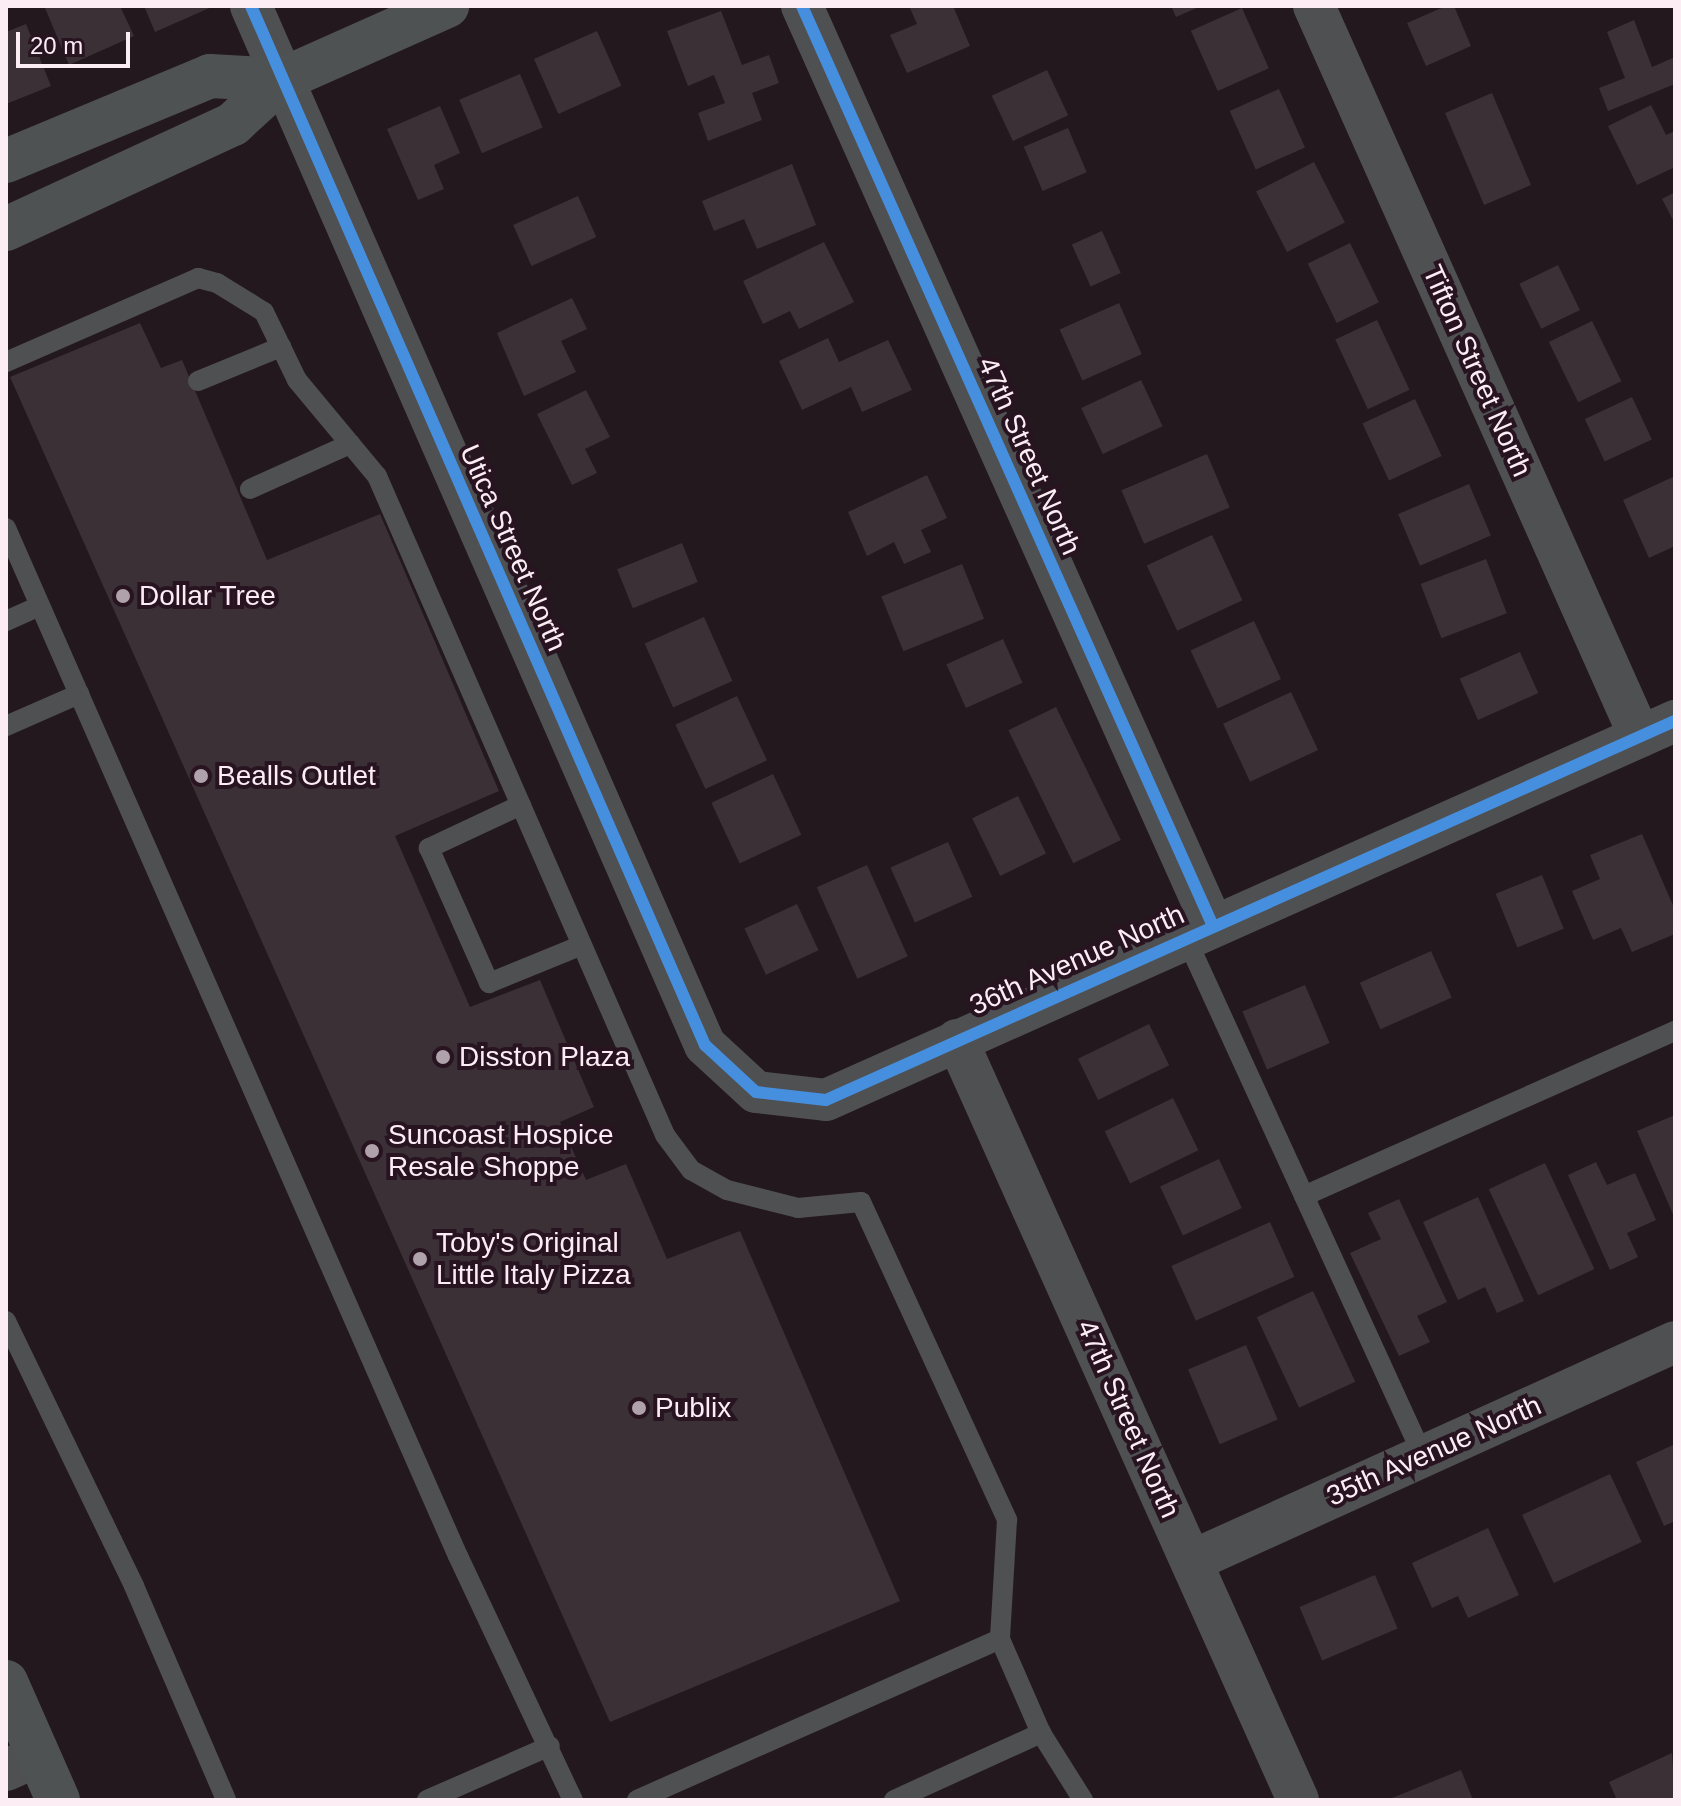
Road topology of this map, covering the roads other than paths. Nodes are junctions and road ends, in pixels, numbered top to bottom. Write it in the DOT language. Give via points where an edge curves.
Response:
graph roads {
  1 [pos="251,6"];
  2 [pos="447,6"];
  3 [pos="802,6"];
  4 [pos="1314,6"];
  5 [pos="281,80"];
  6 [pos="6,161"];
  7 [pos="6,229"];
  8 [pos="281,347"];
  9 [pos="6,362"];
  10 [pos="198,381"];
  11 [pos="350,444"];
  12 [pos="250,489"];
  13 [pos="6,528"];
  14 [pos="40,606"];
  15 [pos="6,621"];
  16 [pos="79,694"];
  17 [pos="6,726"];
  18 [pos="1657,729"];
  19 [pos="521,805"];
  20 [pos="1200,932"];
  21 [pos="582,945"];
  22 [pos="1675,1031"];
  23 [pos="957,1040"];
  24 [pos="756,1092"];
  25 [pos="1304,1196"];
  26 [pos="6,1321"];
  27 [pos="1675,1342"];
  28 [pos="1423,1456"];
  29 [pos="1192,1561"];
  30 [pos="1000,1639"];
  31 [pos="6,1682"];
  32 [pos="1041,1733"];
  33 [pos="550,1746"];
  34 [pos="22,1763"];
  35 [pos="58,1800"];
  36 [pos="226,1800"];
  37 [pos="427,1800"];
  38 [pos="573,1800"];
  39 [pos="637,1800"];
  40 [pos="894,1800"];
  41 [pos="1083,1800"];
  42 [pos="1298,1800"];
  1 -- 5 [label="street, Utica Street North"];
  2 -- 5 [label="main road"];
  3 -- 20 [label="street, 47th Street North"];
  4 -- 18 [label="street, Tifton Street North"];
  5 -- 6 [label="main road" via="210,76"];
  5 -- 7 [label="main road" via="233,124"];
  5 -- 24 [label="street, Utica Street North" via="705,1045"];
  8 -- 9 [label="lane" via="264,312 217,283 198,278"];
  8 -- 10 [label="lane"];
  8 -- 11 [label="lane" via="297,380"];
  11 -- 12 [label="lane"];
  11 -- 19 [label="lane" via="377,476"];
  13 -- 14 [label="lane"];
  14 -- 15 [label="lane"];
  14 -- 16 [label="lane"];
  16 -- 17 [label="lane"];
  16 -- 33 [label="lane" via="464,1569"];
  18 -- 20 [label="street, 36th Avenue North"];
  19 -- 21 [label="lane"];
  19 -- 21 [label="lane" via="429,848 489,983"];
  20 -- 23 [label="street, 36th Avenue North"];
  20 -- 25 [label="lane"];
  21 -- 30 [label="lane" via="665,1135 691,1170 727,1190 798,1208 861,1202 1007,1520"];
  22 -- 25 [label="lane"];
  23 -- 24 [label="street, 36th Avenue North" via="826,1100"];
  23 -- 29 [label="street, 47th Street North"];
  25 -- 28 [label="lane"];
  26 -- 36 [label="lane" via="134,1586"];
  27 -- 28 [label="street, 35th Avenue North"];
  28 -- 29 [label="street, 35th Avenue North"];
  29 -- 42 [label="street, 47th Street North"];
  30 -- 32 [label="lane"];
  30 -- 39 [label="lane"];
  31 -- 34 [label="main road"];
  32 -- 40 [label="lane"];
  32 -- 41 [label="lane"];
  33 -- 37 [label="lane"];
  33 -- 38 [label="lane"];
  34 -- 35 [label="main road"];
}
